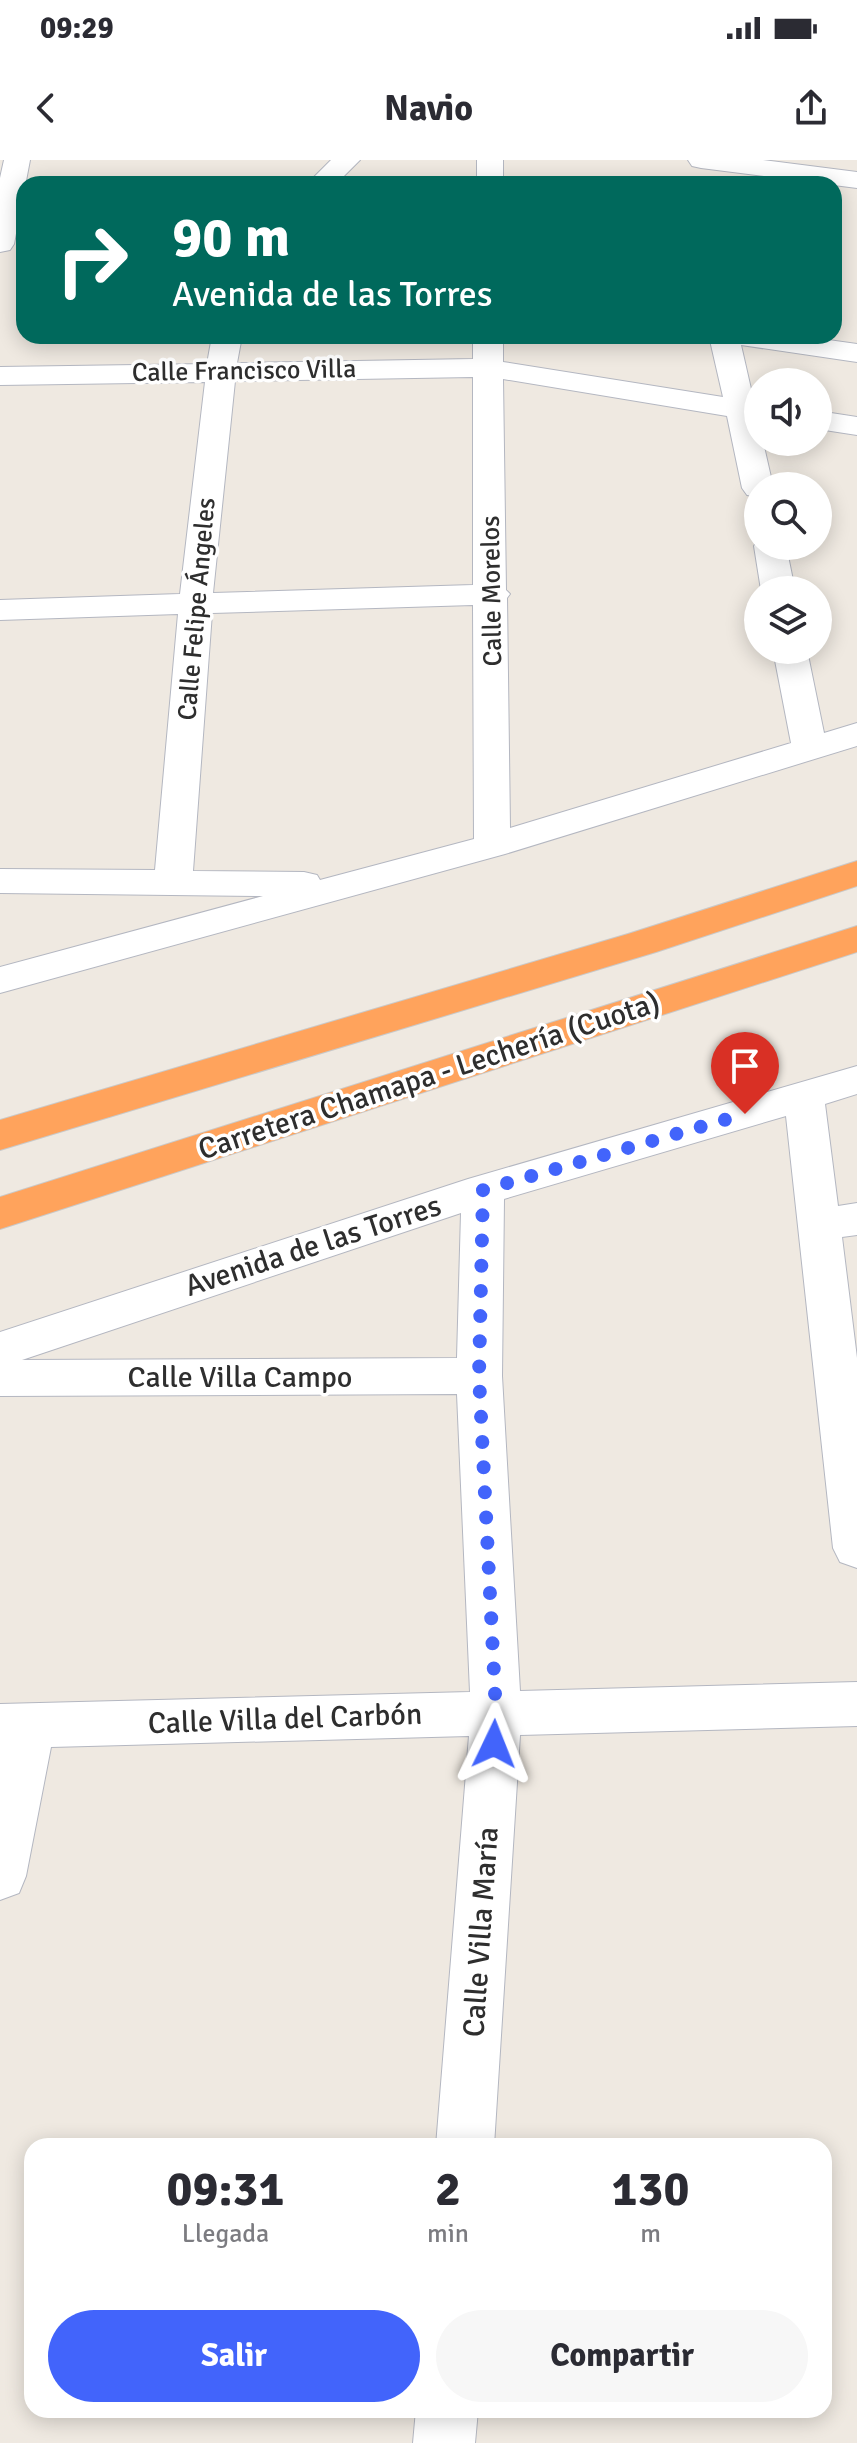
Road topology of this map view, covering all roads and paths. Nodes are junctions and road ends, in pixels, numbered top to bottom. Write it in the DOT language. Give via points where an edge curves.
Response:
graph roads {
  1 [pos="17,160"];
  2 [pos="347,160"];
  3 [pos="700,160"];
  4 [pos="329,176"];
  5 [pos="826,176"];
  6 [pos="0,244"];
  7 [pos="226,344"];
  8 [pos="727,344"];
  9 [pos="795,344"];
  10 [pos="488,352"];
  11 [pos="857,353"];
  12 [pos="221,370"];
  13 [pos="0,376"];
  14 [pos="744,393"];
  15 [pos="744,409"];
  16 [pos="832,422"];
  17 [pos="857,426"];
  18 [pos="493,594"];
  19 [pos="196,601"];
  20 [pos="0,610"];
  21 [pos="793,664"];
  22 [pos="857,734"];
  23 [pos="809,746"];
  24 [pos="492,846"];
  25 [pos="857,873"];
  26 [pos="0,881"];
  27 [pos="173,883"];
  28 [pos="354,884"];
  29 [pos="857,939"];
  30 [pos="0,980"];
  31 [pos="857,1080"];
  32 [pos="804,1098"];
  33 [pos="0,1135"];
  34 [pos="483,1190"];
  35 [pos="0,1213"];
  36 [pos="838,1221"];
  37 [pos="0,1350"];
  38 [pos="479,1376"];
  39 [pos="0,1378"];
  40 [pos="857,1548"];
  41 [pos="857,1704"];
  42 [pos="496,1713"];
  43 [pos="15,1726"];
  44 [pos="0,1876"];
  45 [pos="466,2138"];
  46 [pos="446,2418"];
  47 [pos="444,2443"];
  1 -- 6 [label="street"];
  2 -- 4 [label="street"];
  3 -- 5 [label="street"];
  7 -- 12 [label="street, Calle Felipe Ángeles"];
  8 -- 14 [label="street"];
  9 -- 11 [label="street"];
  10 -- 12 [label="street, Calle Francisco Villa"];
  10 -- 15 [label="street, Calle Francisco Villa"];
  10 -- 18 [label="street, Calle Morelos"];
  12 -- 13 [label="street, Calle Francisco Villa"];
  12 -- 19 [label="street, Calle Felipe Ángeles"];
  16 -- 17 [label="street"];
  18 -- 19 [label="street"];
  18 -- 24 [label="street, Calle Morelos"];
  19 -- 20 [label="street"];
  19 -- 27 [label="street, Calle Felipe Ángeles"];
  21 -- 23 [label="street"];
  22 -- 23 [label="street"];
  23 -- 24 [label="street"];
  24 -- 28 [label="street"];
  25 -- 33 [label="highway, Carretera Chamapa - Lechería (Cuota)" via="642,943"];
  26 -- 27 [label="street"];
  27 -- 28 [label="street"];
  28 -- 30 [label="street"];
  29 -- 35 [label="highway, Carretera Chamapa - Lechería (Cuota)"];
  31 -- 32 [label="street, Avenida de las Torres"];
  32 -- 34 [label="street, Avenida de las Torres"];
  32 -- 36 [label="street"];
  34 -- 37 [label="street, Avenida de las Torres"];
  34 -- 38 [label="street, Calle Villa María"];
  36 -- 40 [label="street"];
  38 -- 39 [label="street, Calle Villa Campo"];
  38 -- 42 [label="street, Calle Villa María"];
  41 -- 42 [label="street, Calle Villa del Carbón"];
  42 -- 43 [label="street, Calle Villa del Carbón"];
  42 -- 45 [label="street, Calle Villa María"];
  43 -- 44 [label="street"];
  46 -- 47 [label="street"];
}
